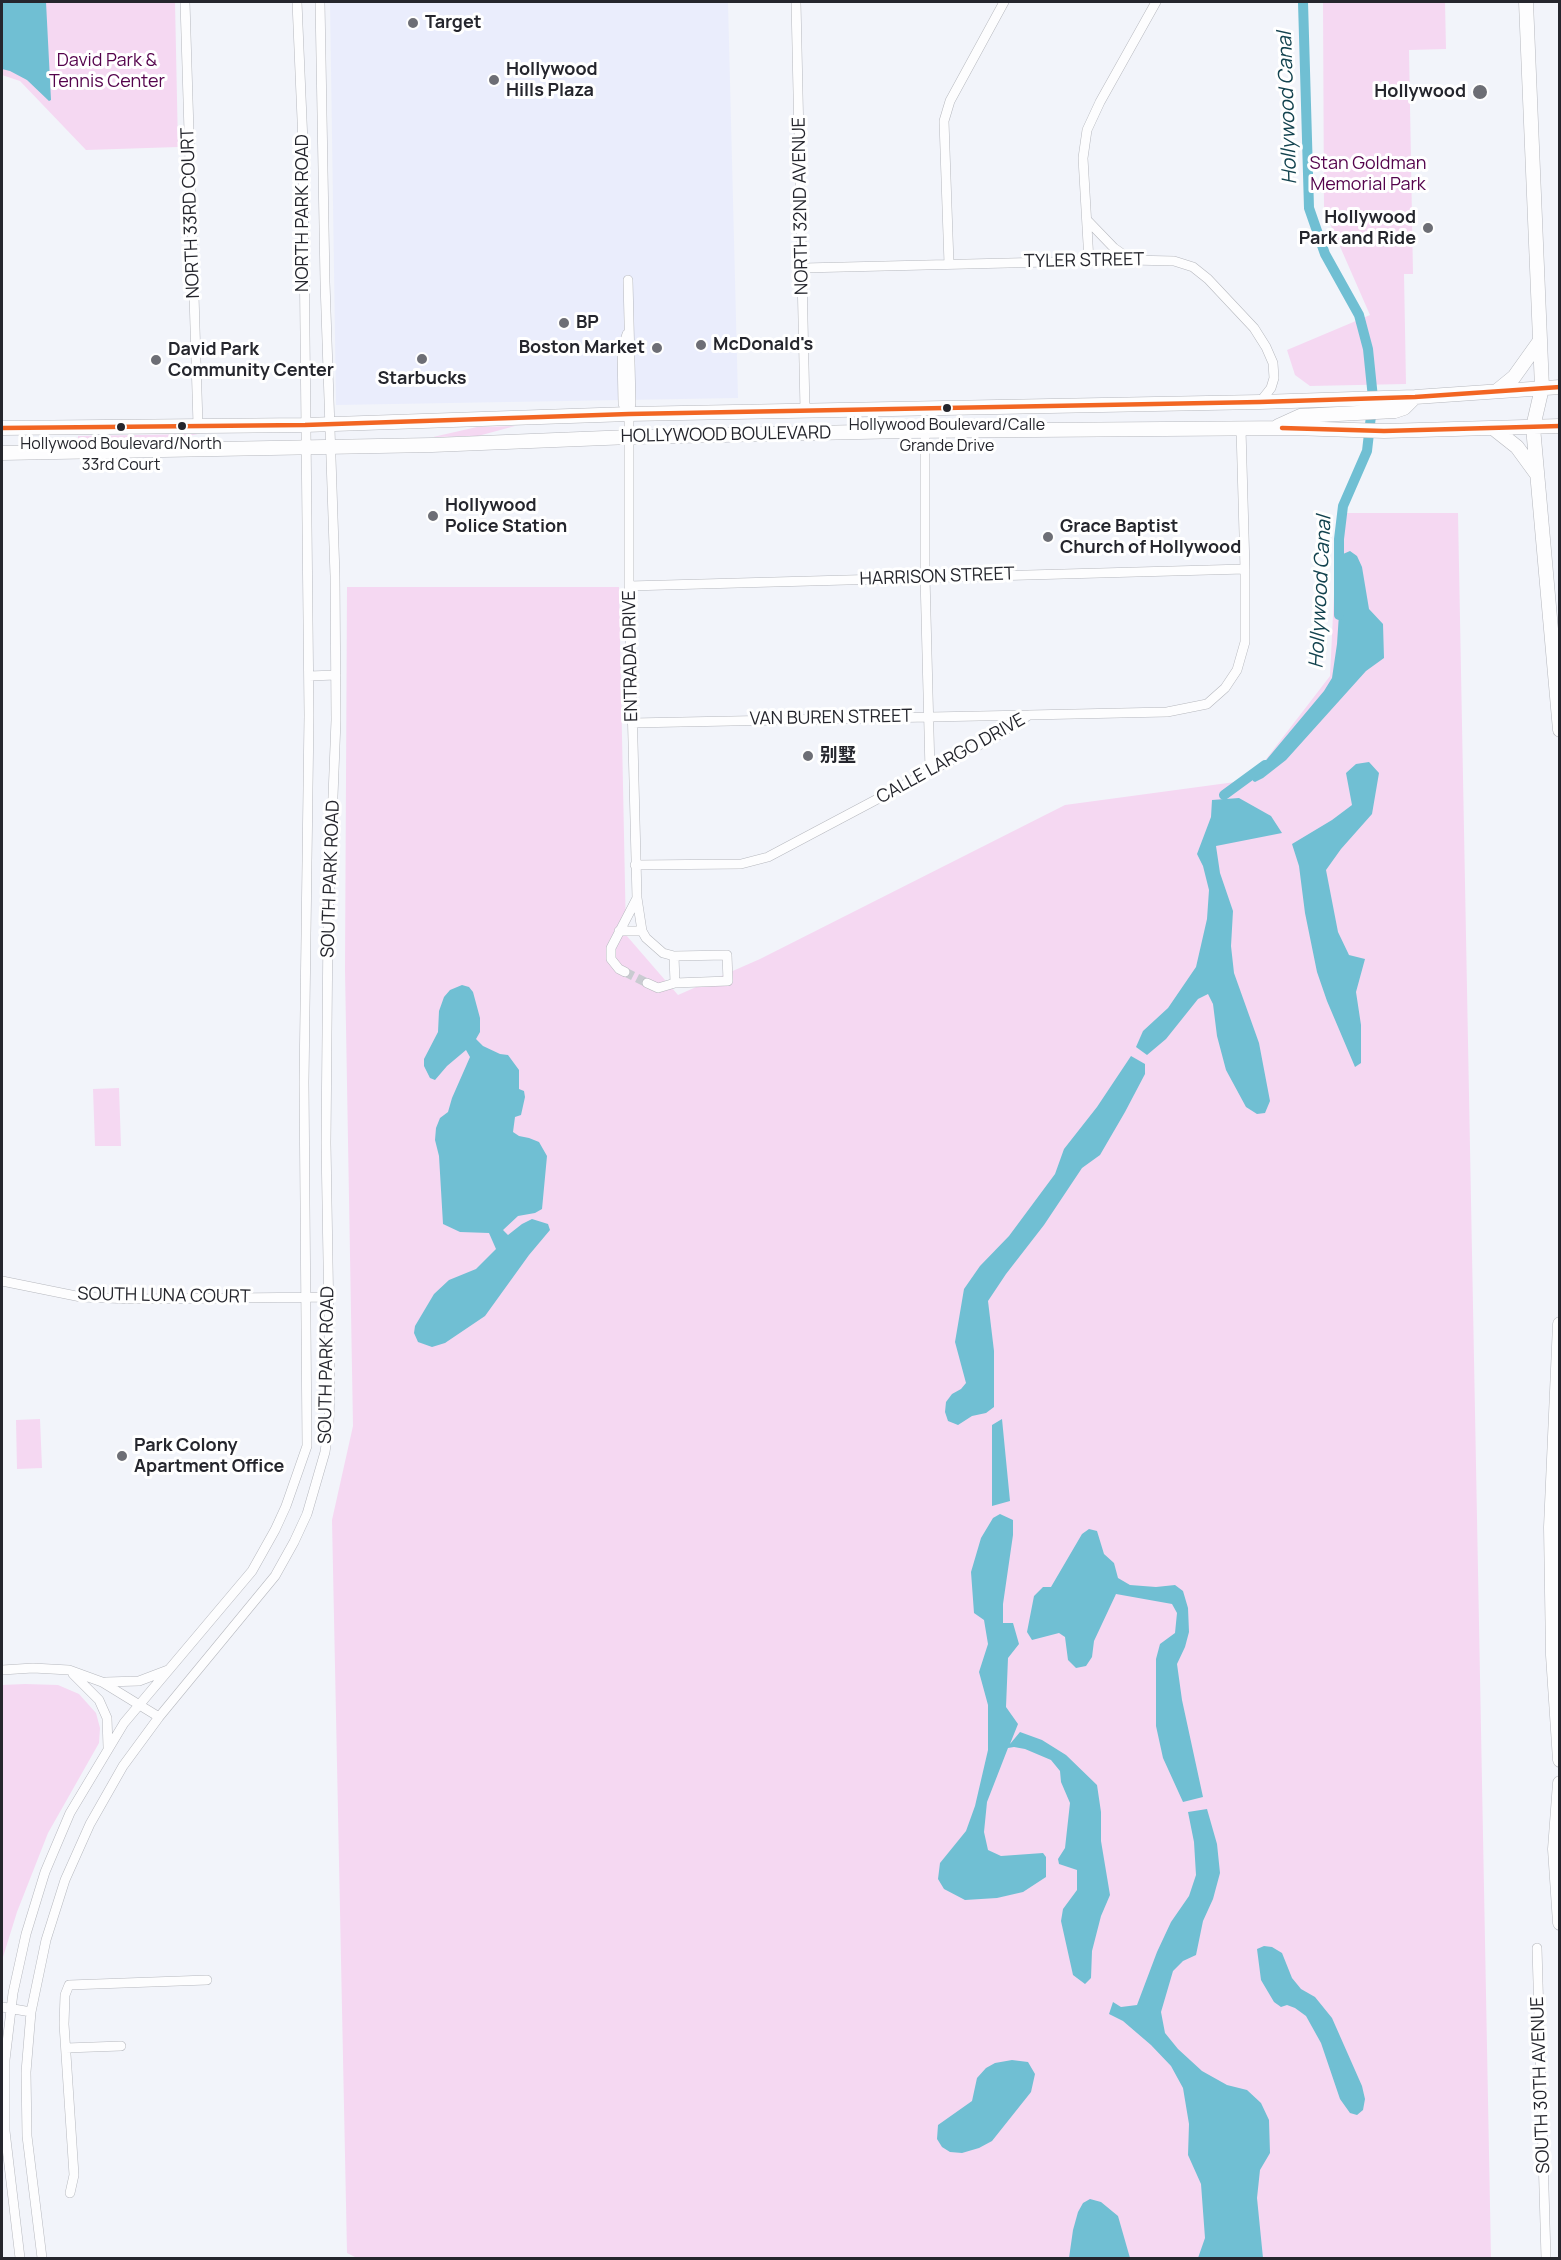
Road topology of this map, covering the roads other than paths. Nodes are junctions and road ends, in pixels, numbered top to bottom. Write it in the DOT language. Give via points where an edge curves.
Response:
graph roads {
  1 [pos="186,2"];
  2 [pos="297,2"];
  3 [pos="320,2"];
  4 [pos="796,2"];
  5 [pos="1004,2"];
  6 [pos="1156,2"];
  7 [pos="1526,2"];
  8 [pos="1087,220"];
  9 [pos="1131,260"];
  10 [pos="1089,261"];
  11 [pos="949,264"];
  12 [pos="803,268"];
  13 [pos="628,280"];
  14 [pos="1539,342"];
  15 [pos="1560,387"];
  16 [pos="1542,388"];
  17 [pos="1498,390"];
  18 [pos="1415,398"];
  19 [pos="1260,402"];
  20 [pos="964,408"];
  21 [pos="1367,408"];
  22 [pos="898,409"];
  23 [pos="805,410"];
  24 [pos="629,414"];
  25 [pos="329,424"];
  26 [pos="198,425"];
  27 [pos="305,425"];
  28 [pos="1560,426"];
  29 [pos="1533,427"];
  30 [pos="2,428"];
  31 [pos="1492,428"];
  32 [pos="1241,429"];
  33 [pos="1273,429"];
  34 [pos="925,431"];
  35 [pos="838,433"];
  36 [pos="630,436"];
  37 [pos="306,447"];
  38 [pos="330,447"];
  39 [pos="2,453"];
  40 [pos="1539,477"];
  41 [pos="1245,569"];
  42 [pos="925,576"];
  43 [pos="629,586"];
  44 [pos="336,675"];
  45 [pos="309,676"];
  46 [pos="1029,715"];
  47 [pos="929,716"];
  48 [pos="632,723"];
  49 [pos="1560,730"];
  50 [pos="930,771"];
  51 [pos="635,865"];
  52 [pos="637,898"];
  53 [pos="619,931"];
  54 [pos="642,931"];
  55 [pos="674,956"];
  56 [pos="625,972"];
  57 [pos="647,983"];
  58 [pos="675,983"];
  59 [pos="2,1281"];
  60 [pos="306,1297"];
  61 [pos="328,1297"];
  62 [pos="1560,1324"];
  63 [pos="170,1669"];
  64 [pos="69,1670"];
  65 [pos="2,1671"];
  66 [pos="102,1682"];
  67 [pos="141,1705"];
  68 [pos="159,1717"];
  69 [pos="107,1750"];
  70 [pos="1560,1760"];
  71 [pos="1560,1784"];
  72 [pos="1560,1923"];
  73 [pos="1537,1948"];
  74 [pos="207,1980"];
  75 [pos="6,2007"];
  76 [pos="31,2012"];
  77 [pos="121,2046"];
  78 [pos="66,2048"];
  79 [pos="3,2049"];
  80 [pos="70,2193"];
  81 [pos="20,2259"];
  82 [pos="42,2259"];
  83 [pos="1546,2259"];
  1 -- 26 [label="street, NORTH 33RD COURT"];
  2 -- 27 [label="street, NORTH PARK ROAD" via="303,143"];
  3 -- 25 [label="street, NORTH PARK ROAD"];
  4 -- 12 [label="street, NORTH 32ND AVENUE"];
  5 -- 11 [label="street" via="950,101 944,121"];
  6 -- 8 [label="street" via="1087,130 1083,158"];
  7 -- 14 [label="highway"];
  8 -- 9 [label="street"];
  8 -- 10 [label="street"];
  9 -- 10 [label="street, TYLER STREET"];
  9 -- 19 [label="street, TYLER STREET" via="1174,261 1193,267 1254,328 1273,363 1271,388"];
  10 -- 11 [label="street, TYLER STREET"];
  11 -- 12 [label="street, TYLER STREET"];
  12 -- 23 [label="street, NORTH 32ND AVENUE"];
  13 -- 24 [label="street, ENTRADA DRIVE"];
  14 -- 16 [label="highway"];
  14 -- 17 [label="highway" via="1514,377"];
  15 -- 16 [label="highway, HOLLYWOOD BOULEVARD"];
  16 -- 17 [label="highway, HOLLYWOOD BOULEVARD"];
  16 -- 29 [label="highway"];
  17 -- 18 [label="highway, HOLLYWOOD BOULEVARD"];
  18 -- 21 [label="highway, HOLLYWOOD BOULEVARD" via="1382,399"];
  18 -- 21 [label="highway" via="1395,411"];
  19 -- 20 [label="highway, HOLLYWOOD BOULEVARD"];
  19 -- 21 [label="highway, HOLLYWOOD BOULEVARD"];
  20 -- 22 [label="highway, HOLLYWOOD BOULEVARD"];
  20 -- 34 [label="highway" via="936,420"];
  21 -- 33 [label="highway" via="1300,416"];
  22 -- 23 [label="highway, HOLLYWOOD BOULEVARD"];
  22 -- 35 [label="highway" via="884,424"];
  23 -- 24 [label="highway, HOLLYWOOD BOULEVARD"];
  24 -- 25 [label="highway, HOLLYWOOD BOULEVARD"];
  24 -- 36 [label="street, ENTRADA DRIVE"];
  25 -- 27 [label="highway, HOLLYWOOD BOULEVARD"];
  25 -- 38 [label="street, SOUTH PARK ROAD"];
  26 -- 27 [label="highway, HOLLYWOOD BOULEVARD"];
  26 -- 30 [label="highway, HOLLYWOOD BOULEVARD"];
  27 -- 37 [label="street, SOUTH PARK ROAD"];
  28 -- 29 [label="highway, HOLLYWOOD BOULEVARD"];
  29 -- 31 [label="highway, HOLLYWOOD BOULEVARD"];
  29 -- 40 [label="highway"];
  31 -- 33 [label="highway, HOLLYWOOD BOULEVARD"];
  31 -- 40 [label="highway" via="1517,447"];
  32 -- 33 [label="highway, HOLLYWOOD BOULEVARD"];
  32 -- 34 [label="highway, HOLLYWOOD BOULEVARD"];
  32 -- 41 [label="street, CALLE LARGO DRIVE"];
  34 -- 35 [label="highway, HOLLYWOOD BOULEVARD"];
  34 -- 42 [label="street"];
  35 -- 36 [label="highway, HOLLYWOOD BOULEVARD"];
  36 -- 38 [label="highway, HOLLYWOOD BOULEVARD"];
  36 -- 43 [label="street, ENTRADA DRIVE"];
  37 -- 38 [label="highway, HOLLYWOOD BOULEVARD"];
  37 -- 39 [label="highway, HOLLYWOOD BOULEVARD"];
  37 -- 45 [label="street, SOUTH PARK ROAD"];
  38 -- 44 [label="street, SOUTH PARK ROAD"];
  40 -- 49 [label="highway"];
  41 -- 42 [label="street, HARRISON STREET"];
  41 -- 46 [label="street, CALLE LARGO DRIVE" via="1245,642 1238,670 1207,704 1167,712"];
  42 -- 43 [label="street, HARRISON STREET"];
  42 -- 47 [label="street"];
  43 -- 48 [label="street, ENTRADA DRIVE"];
  44 -- 45 [label="street"];
  44 -- 61 [label="street, SOUTH PARK ROAD" via="328,923"];
  45 -- 60 [label="street, SOUTH PARK ROAD" via="304,1082"];
  46 -- 47 [label="street, VAN BUREN STREET"];
  46 -- 50 [label="street, CALLE LARGO DRIVE"];
  47 -- 48 [label="street, VAN BUREN STREET"];
  47 -- 50 [label="street"];
  48 -- 51 [label="street, ENTRADA DRIVE"];
  50 -- 51 [label="street, CALLE LARGO DRIVE" via="768,857 741,864"];
  51 -- 52 [label="street, ENTRADA DRIVE"];
  52 -- 53 [label="street"];
  52 -- 54 [label="street, ENTRADA DRIVE"];
  53 -- 54 [label="street"];
  53 -- 56 [label="street" via="611,948 611,959"];
  54 -- 55 [label="street" via="658,949"];
  55 -- 58 [label="street"];
  55 -- 58 [label="street" via="727,955 728,981"];
  57 -- 58 [label="street" via="658,988"];
  59 -- 60 [label="street, SOUTH LUNA COURT" via="81,1297"];
  60 -- 61 [label="street, SOUTH LUNA COURT"];
  60 -- 63 [label="street, SOUTH PARK ROAD" via="307,1446 298,1474 275,1530 252,1571"];
  61 -- 68 [label="street, SOUTH PARK ROAD" via="329,1424 326,1452 307,1514 275,1576"];
  62 -- 70 [label="highway" via="1551,1527"];
  63 -- 66 [label="street" via="139,1681"];
  63 -- 67 [label="street, SOUTH PARK ROAD"];
  64 -- 65 [label="street"];
  64 -- 66 [label="street"];
  64 -- 69 [label="street" via="99,1700 107,1718"];
  66 -- 67 [label="street"];
  67 -- 68 [label="street"];
  67 -- 69 [label="street, SOUTH PARK ROAD"];
  68 -- 76 [label="street, SOUTH PARK ROAD" via="123,1766 90,1824 65,1880 46,1940"];
  69 -- 75 [label="street, SOUTH PARK ROAD" via="70,1813 45,1872"];
  71 -- 72 [label="highway" via="1555,1849"];
  73 -- 83 [label="street, SOUTH 30TH AVENUE"];
  74 -- 78 [label="street" via="69,1985 65,1995"];
  75 -- 76 [label="street"];
  75 -- 79 [label="street, SOUTH PARK ROAD"];
  76 -- 82 [label="street, SOUTH PARK ROAD" via="26,2072 27,2136"];
  77 -- 78 [label="street"];
  78 -- 80 [label="street" via="74,2175"];
  79 -- 81 [label="street, SOUTH PARK ROAD" via="5,2131"];
}
